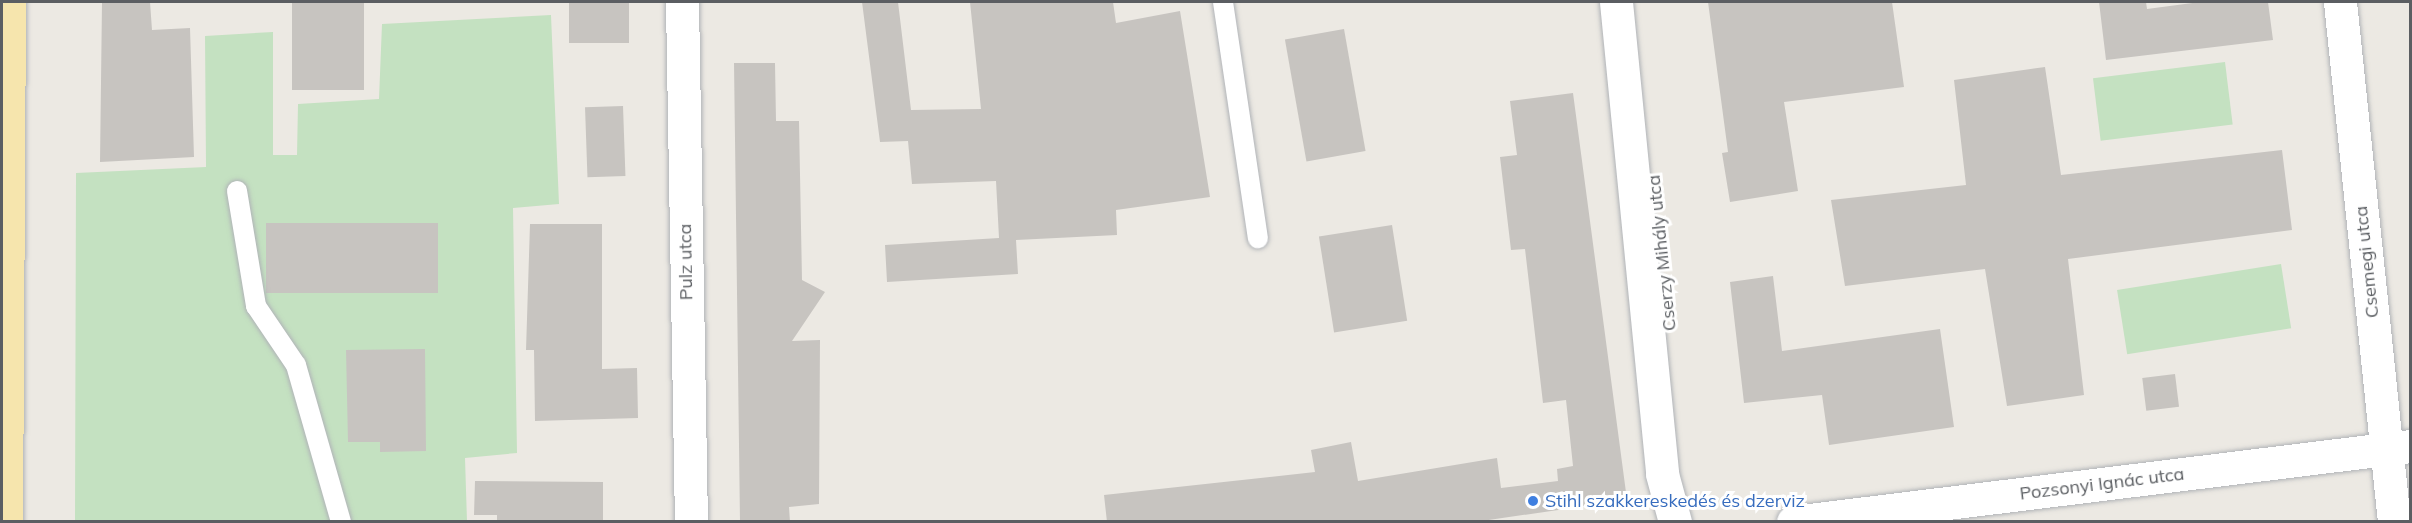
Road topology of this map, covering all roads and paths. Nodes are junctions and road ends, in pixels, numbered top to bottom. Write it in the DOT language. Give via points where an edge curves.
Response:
graph roads {
  1 [pos="9,2"];
  2 [pos="682,2"];
  3 [pos="1223,2"];
  4 [pos="1616,2"];
  5 [pos="1637,2"];
  6 [pos="2340,2"];
  7 [pos="237,191"];
  8 [pos="1258,238"];
  9 [pos="2399,448"];
  10 [pos="1674,512"];
  11 [pos="6,522"];
  12 [pos="340,522"];
  13 [pos="691,522"];
  14 [pos="1793,522"];
  15 [pos="2394,522"];
  1 -- 11 [label="main road"];
  2 -- 13 [label="street, Pulz utca"];
  3 -- 8 [label="lane"];
  4 -- 10 [label="street, Cserzy Mihály utca" via="1662,474"];
  5 -- 10 [label="street, Cserzy Mihály utca" via="1684,472"];
  6 -- 9 [label="street, Csemegi utca"];
  7 -- 12 [label="lane" via="256,306 296,365"];
  9 -- 14 [label="street, Pozsonyi Ignác utca"];
  9 -- 15 [label="street, Csemegi utca"];
}
